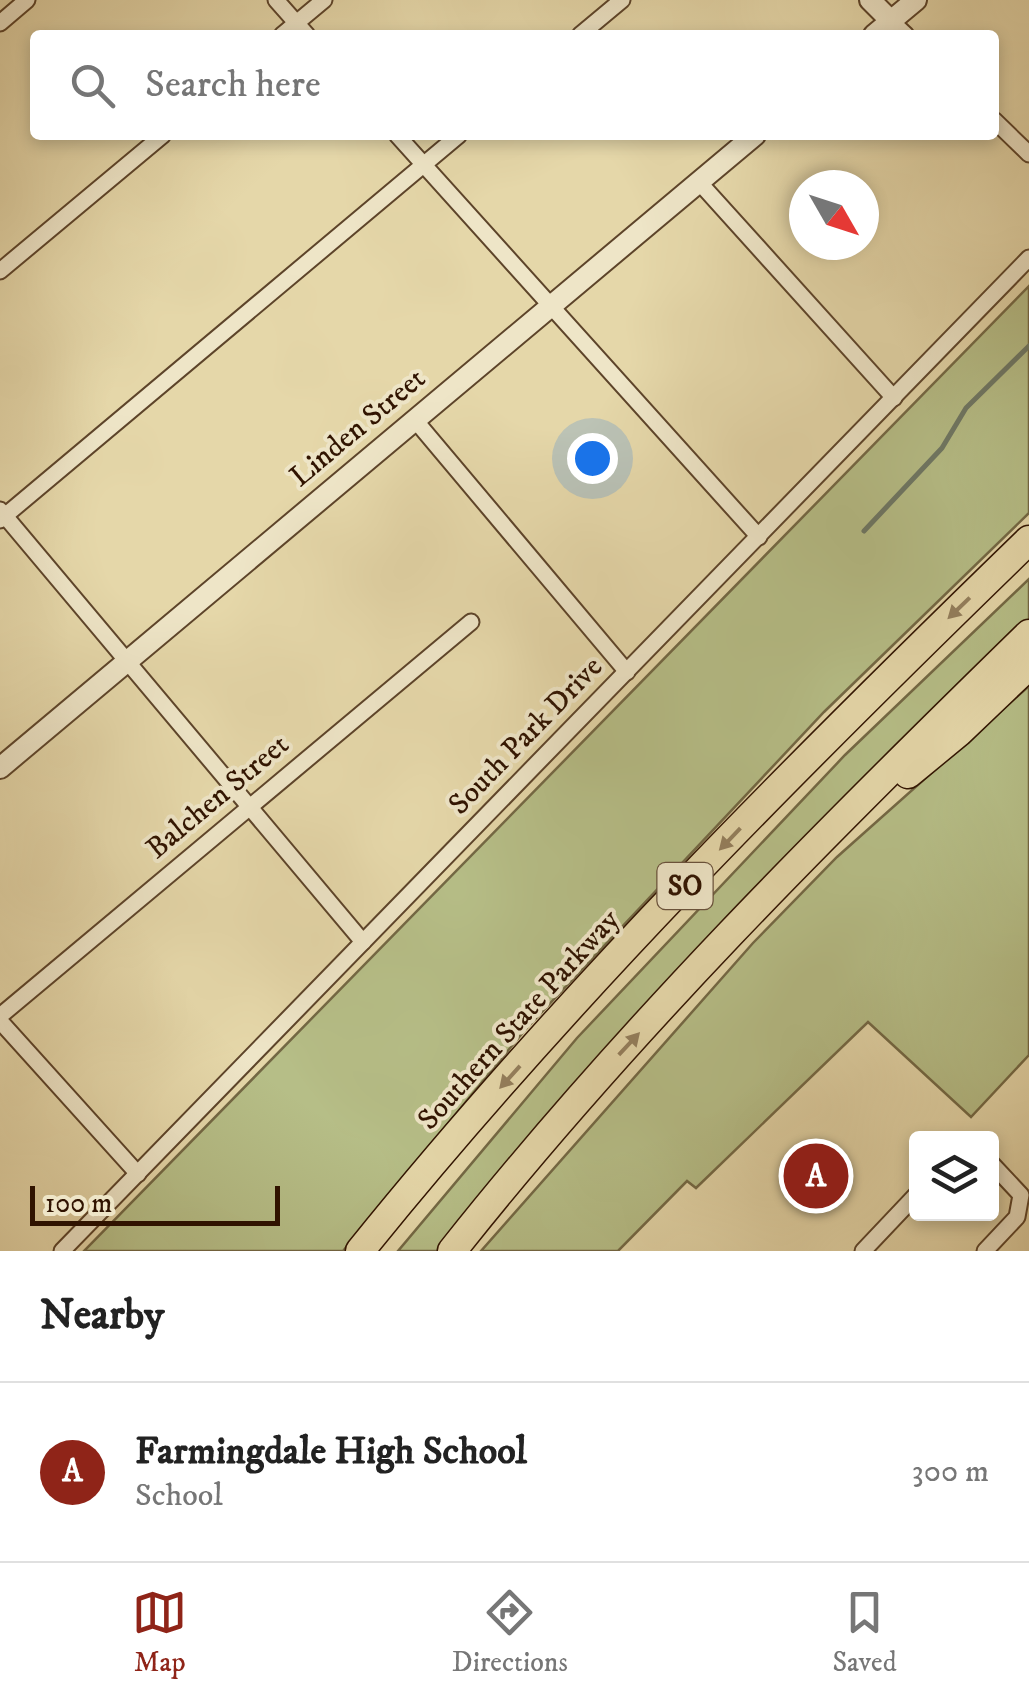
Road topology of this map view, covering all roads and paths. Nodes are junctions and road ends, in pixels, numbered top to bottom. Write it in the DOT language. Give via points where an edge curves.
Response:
graph roads {
  1 [pos="27,0"];
  2 [pos="276,0"];
  3 [pos="324,0"];
  4 [pos="622,0"];
  5 [pos="870,0"];
  6 [pos="916,0"];
  7 [pos="0,23"];
  8 [pos="899,28"];
  9 [pos="302,29"];
  10 [pos="586,30"];
  11 [pos="999,125"];
  12 [pos="157,140"];
  13 [pos="402,140"];
  14 [pos="454,140"];
  15 [pos="749,140"];
  16 [pos="1029,154"];
  17 [pos="424,164"];
  18 [pos="700,182"];
  19 [pos="1029,258"];
  20 [pos="0,272"];
  21 [pos="551,306"];
  22 [pos="894,398"];
  23 [pos="415,420"];
  24 [pos="2,515"];
  25 [pos="759,537"];
  26 [pos="1029,540"];
  27 [pos="471,622"];
  28 [pos="1029,634"];
  29 [pos="127,662"];
  30 [pos="1029,664"];
  31 [pos="627,672"];
  32 [pos="0,768"];
  33 [pos="248,807"];
  34 [pos="805,856"];
  35 [pos="363,942"];
  36 [pos="0,1018"];
  37 [pos="999,1171"];
  38 [pos="138,1174"];
  39 [pos="909,1202"];
  40 [pos="62,1251"];
  41 [pos="360,1251"];
  42 [pos="452,1251"];
  43 [pos="863,1251"];
  44 [pos="985,1251"];
  1 -- 7 [label="street"];
  2 -- 9 [label="street"];
  3 -- 9 [label="street"];
  4 -- 10 [label="street"];
  5 -- 8 [label="street"];
  6 -- 8 [label="street"];
  11 -- 16 [label="street"];
  12 -- 20 [label="street"];
  13 -- 17 [label="street"];
  14 -- 17 [label="street"];
  15 -- 18 [label="street, Linden Street"];
  17 -- 21 [label="street"];
  17 -- 24 [label="street"];
  18 -- 21 [label="street, Linden Street"];
  18 -- 22 [label="street"];
  19 -- 22 [label="street, South Park Drive"];
  21 -- 23 [label="street, Linden Street"];
  21 -- 25 [label="street"];
  22 -- 25 [label="street, South Park Drive"];
  23 -- 29 [label="street, Linden Street"];
  23 -- 31 [label="street"];
  24 -- 29 [label="street"];
  25 -- 31 [label="street, South Park Drive"];
  26 -- 41 [label="highway, Southern State Parkway / SO, one-way" via="688,882"];
  27 -- 33 [label="street, Balchen Street"];
  28 -- 34 [label="highway, SO"];
  29 -- 32 [label="street, Linden Street"];
  29 -- 33 [label="street"];
  30 -- 34 [label="highway" via="960,732"];
  31 -- 35 [label="street, South Park Drive"];
  33 -- 35 [label="street"];
  33 -- 36 [label="street, Balchen Street"];
  42 -- 34 [label="highway, SO, one-way" via="598,1079"];
  35 -- 38 [label="street, South Park Drive"];
  36 -- 38 [label="street"];
  37 -- 44 [label="street" via="1021,1195 1016,1217"];
  38 -- 40 [label="street, South Park Drive"];
  39 -- 43 [label="street"];
}
